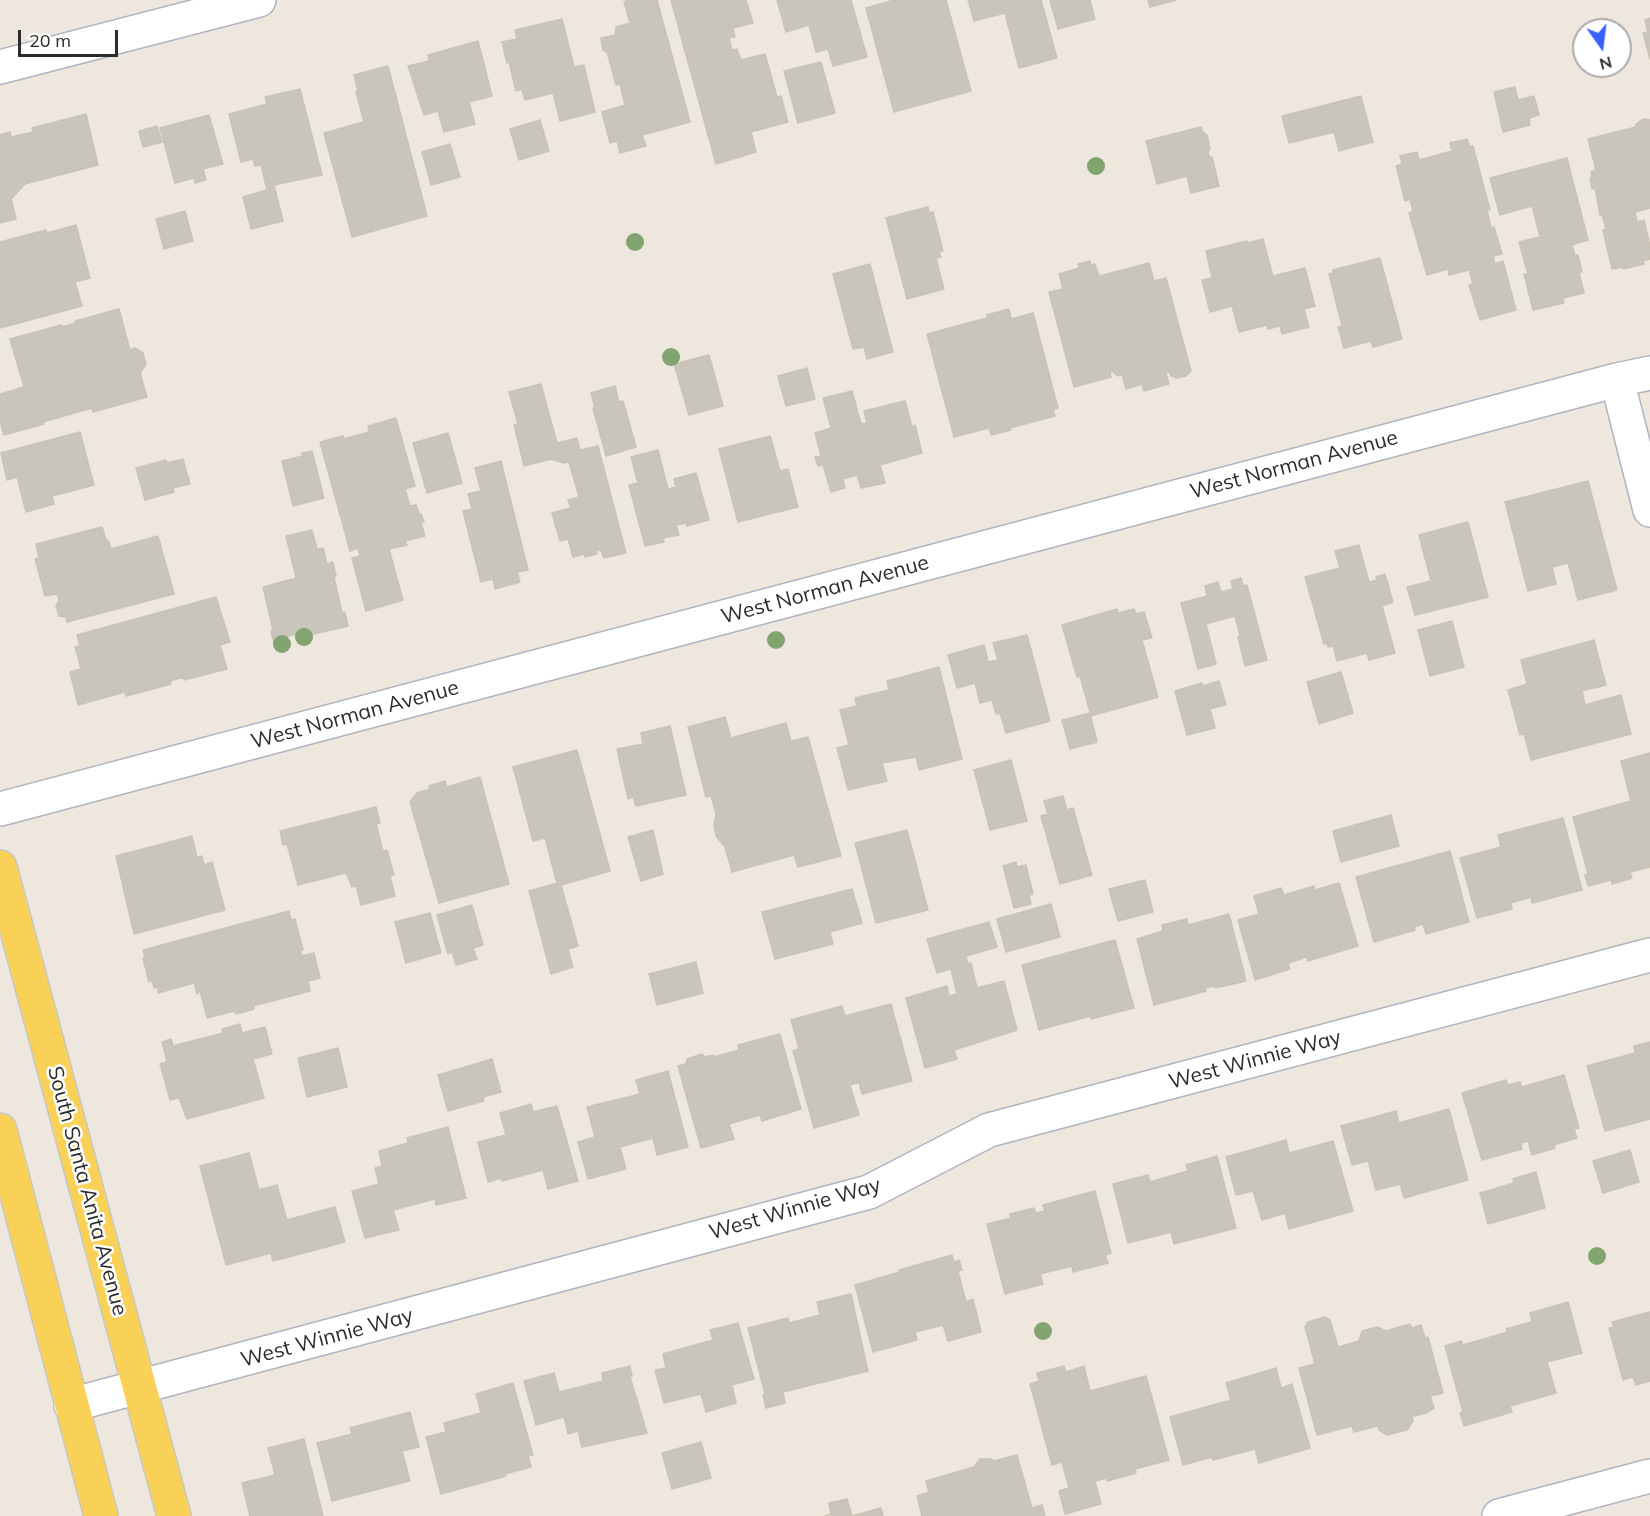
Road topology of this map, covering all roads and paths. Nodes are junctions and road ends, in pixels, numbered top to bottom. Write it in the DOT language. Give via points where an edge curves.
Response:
graph roads {
  1 [pos="259,0"];
  2 [pos="0,68"];
  3 [pos="1650,373"];
  4 [pos="1617,380"];
  5 [pos="1650,510"];
  6 [pos="0,809"];
  7 [pos="0,867"];
  8 [pos="1650,955"];
  9 [pos="0,1130"];
  10 [pos="141,1388"];
  11 [pos="71,1406"];
  12 [pos="1650,1476"];
  13 [pos="101,1516"];
  14 [pos="174,1516"];
  15 [pos="1499,1516"];
  1 -- 2 [label="street"];
  3 -- 4 [label="street, West Norman Avenue"];
  4 -- 5 [label="street"];
  4 -- 6 [label="street, West Norman Avenue"];
  7 -- 10 [label="main road, South Santa Anita Avenue"];
  8 -- 10 [label="street, West Winnie Way" via="989,1130 869,1192"];
  9 -- 11 [label="main road"];
  10 -- 11 [label="street, West Winnie Way"];
  10 -- 14 [label="main road, South Santa Anita Avenue"];
  11 -- 13 [label="main road"];
  12 -- 15 [label="street"];
}
